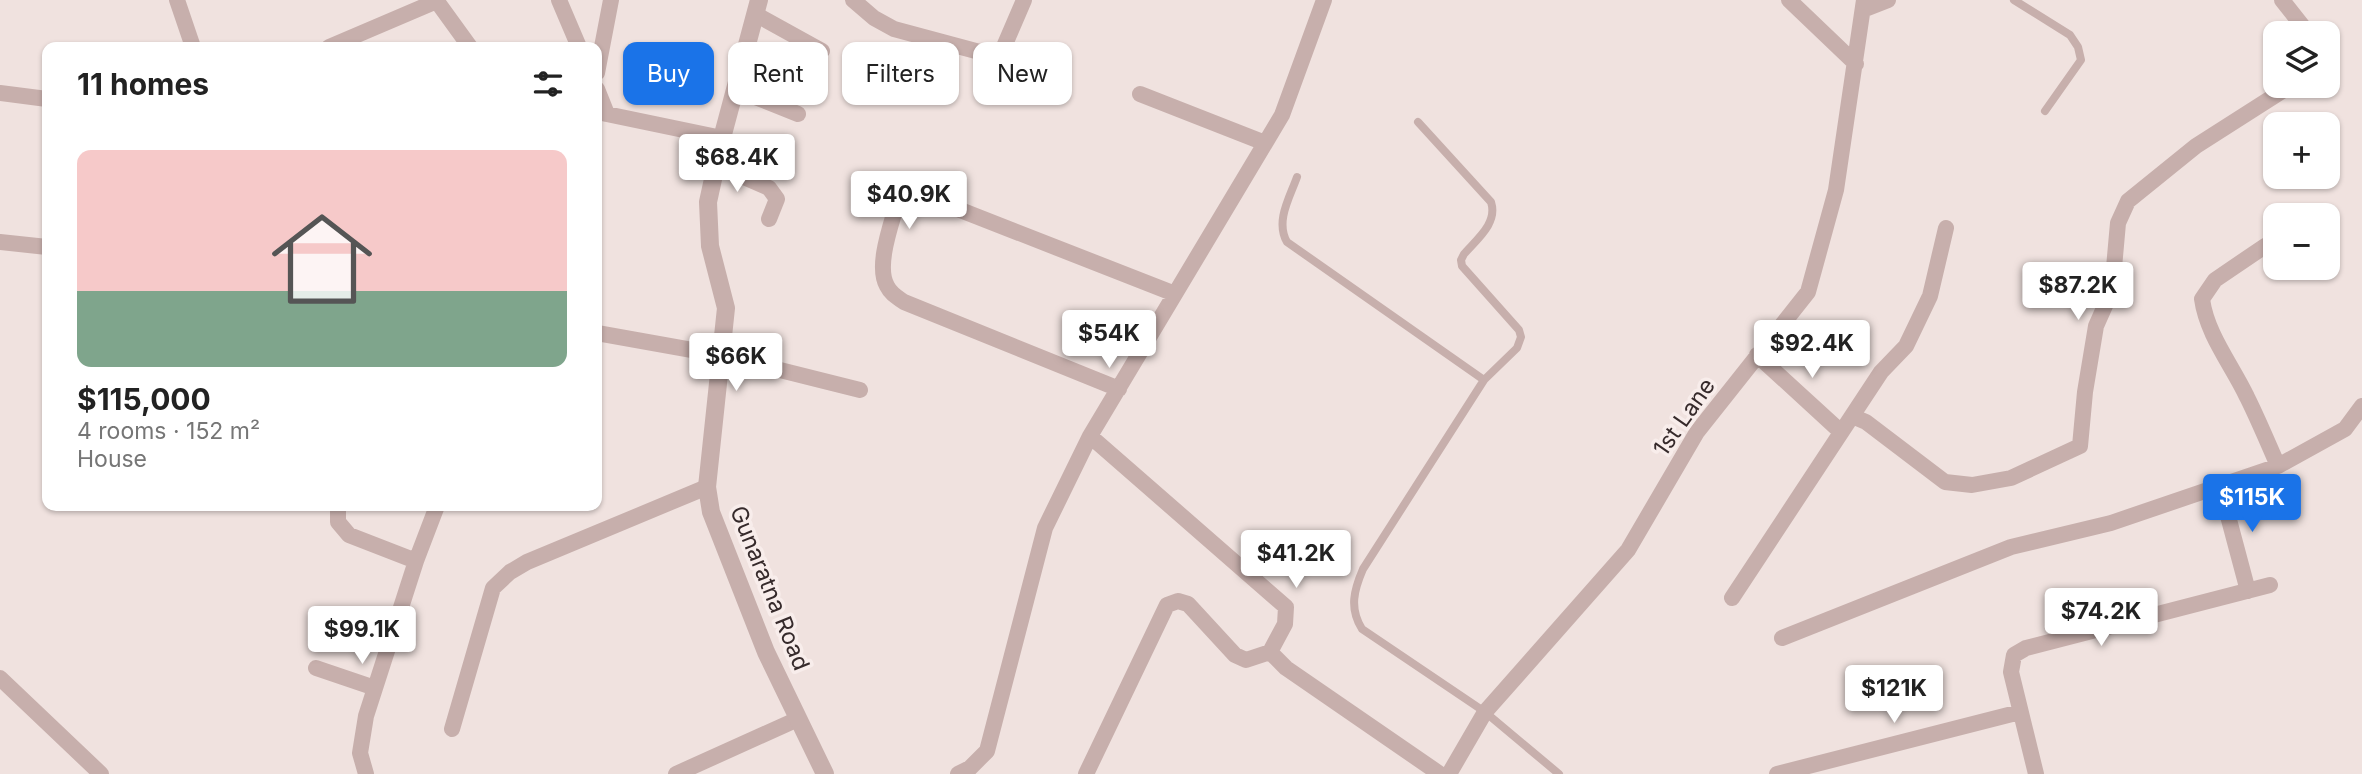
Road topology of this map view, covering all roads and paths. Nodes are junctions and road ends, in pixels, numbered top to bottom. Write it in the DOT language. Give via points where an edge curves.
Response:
graph roads {
  1 [pos="177,0"];
  2 [pos="559,0"];
  3 [pos="611,0"];
  4 [pos="1024,0"];
  5 [pos="1324,0"];
  6 [pos="1789,0"];
  7 [pos="1888,0"];
  8 [pos="2014,0"];
  9 [pos="2282,0"];
  10 [pos="436,1"];
  11 [pos="856,1"];
  12 [pos="1865,5"];
  13 [pos="757,7"];
  14 [pos="2299,21"];
  15 [pos="191,42"];
  16 [pos="341,42"];
  17 [pos="466,42"];
  18 [pos="577,42"];
  19 [pos="748,42"];
  20 [pos="809,42"];
  21 [pos="602,47"];
  22 [pos="1856,64"];
  23 [pos="0,93"];
  24 [pos="1140,94"];
  25 [pos="42,98"];
  26 [pos="2271,98"];
  27 [pos="731,105"];
  28 [pos="775,105"];
  29 [pos="2045,111"];
  30 [pos="602,113"];
  31 [pos="798,114"];
  32 [pos="1418,122"];
  33 [pos="722,138"];
  34 [pos="1265,143"];
  35 [pos="716,164"];
  36 [pos="1297,177"];
  37 [pos="769,219"];
  38 [pos="1946,228"];
  39 [pos="0,242"];
  40 [pos="42,246"];
  41 [pos="2263,248"];
  42 [pos="1175,294"];
  43 [pos="602,334"];
  44 [pos="720,355"];
  45 [pos="1757,355"];
  46 [pos="1484,380"];
  47 [pos="1119,389"];
  48 [pos="860,390"];
  49 [pos="2362,405"];
  50 [pos="1852,416"];
  51 [pos="1841,432"];
  52 [pos="1090,436"];
  53 [pos="2278,466"];
  54 [pos="2220,486"];
  55 [pos="707,487"];
  56 [pos="338,511"];
  57 [pos="435,511"];
  58 [pos="416,561"];
  59 [pos="2270,585"];
  60 [pos="2248,591"];
  61 [pos="1732,598"];
  62 [pos="1782,638"];
  63 [pos="1270,652"];
  64 [pos="316,668"];
  65 [pos="0,678"];
  66 [pos="374,688"];
  67 [pos="1485,712"];
  68 [pos="2020,712"];
  69 [pos="799,719"];
  70 [pos="452,729"];
  71 [pos="1832,767"];
  72 [pos="101,774"];
  73 [pos="366,774"];
  74 [pos="676,774"];
  75 [pos="825,774"];
  76 [pos="958,774"];
  77 [pos="1086,774"];
  78 [pos="1440,774"];
  79 [pos="1449,774"];
  80 [pos="1559,774"];
  81 [pos="1777,774"];
  82 [pos="2036,774"];
  1 -- 15 [label="street"];
  2 -- 18 [label="street"];
  3 -- 21 [label="street"];
  4 -- 11 [label="street" via="997,54 894,29"];
  5 -- 34 [label="street" via="1282,115"];
  6 -- 22 [label="street"];
  7 -- 12 [label="street"];
  8 -- 29 [label="lane" via="2070,35 2078,47 2081,60"];
  9 -- 14 [label="street"];
  10 -- 16 [label="street"];
  10 -- 17 [label="street"];
  12 -- 22 [label="street, 1st Lane"];
  13 -- 19 [label="street, Gunaratna Road"];
  13 -- 20 [label="street"];
  22 -- 45 [label="street, 1st Lane" via="1836,190 1808,292"];
  23 -- 25 [label="street"];
  24 -- 34 [label="street"];
  26 -- 50 [label="street" via="2196,146 2128,201 2118,223 2112,290 2096,326 2080,446 2011,478 1972,485 1945,482"];
  27 -- 33 [label="street, Gunaratna Road"];
  28 -- 31 [label="street"];
  30 -- 33 [label="street"];
  32 -- 46 [label="lane" via="1491,202 1494,211 1492,220 1464,254 1462,266 1521,337 1517,348"];
  33 -- 35 [label="street, Gunaratna Road"];
  34 -- 42 [label="street"];
  35 -- 37 [label="street" via="769,188 777,199"];
  35 -- 44 [label="street, Gunaratna Road" via="708,202 710,246 726,308"];
  36 -- 46 [label="lane" via="1281,227 1287,242"];
  38 -- 50 [label="street" via="1930,296 1913,333"];
  39 -- 40 [label="street"];
  41 -- 53 [label="street" via="2215,279 2202,299 2208,324 2247,395"];
  42 -- 47 [label="street"];
  42 -- 47 [label="street" via="917,194 896,207 884,253 885,284 893,295"];
  43 -- 44 [label="street"];
  44 -- 48 [label="street"];
  44 -- 55 [label="street, Gunaratna Road"];
  45 -- 51 [label="street"];
  45 -- 67 [label="street, 1st Lane" via="1697,432 1628,550"];
  46 -- 67 [label="lane" via="1363,569 1353,592 1363,629"];
  47 -- 52 [label="street"];
  49 -- 53 [label="street" via="2345,429"];
  50 -- 51 [label="street"];
  51 -- 61 [label="street"];
  52 -- 63 [label="street" via="1286,607 1285,624"];
  52 -- 76 [label="street" via="1045,528 987,751"];
  53 -- 54 [label="street"];
  54 -- 60 [label="street"];
  54 -- 62 [label="street" via="2110,523 2011,547"];
  55 -- 69 [label="street, Gunaratna Road" via="711,512 766,652"];
  55 -- 70 [label="street" via="527,562 493,587"];
  56 -- 58 [label="street" via="338,522 349,535"];
  57 -- 58 [label="street"];
  58 -- 66 [label="street"];
  59 -- 60 [label="street"];
  60 -- 68 [label="street" via="2026,648 2014,655 2011,672"];
  63 -- 77 [label="street" via="1246,660 1235,655 1188,604 1167,605"];
  63 -- 78 [label="street" via="1286,668"];
  64 -- 66 [label="street"];
  65 -- 72 [label="street"];
  66 -- 73 [label="street" via="360,753"];
  67 -- 79 [label="street, 1st Lane"];
  67 -- 80 [label="lane"];
  68 -- 71 [label="street"];
  68 -- 82 [label="street"];
  69 -- 74 [label="street"];
  69 -- 75 [label="street, Gunaratna Road"];
  71 -- 81 [label="street"];
}
